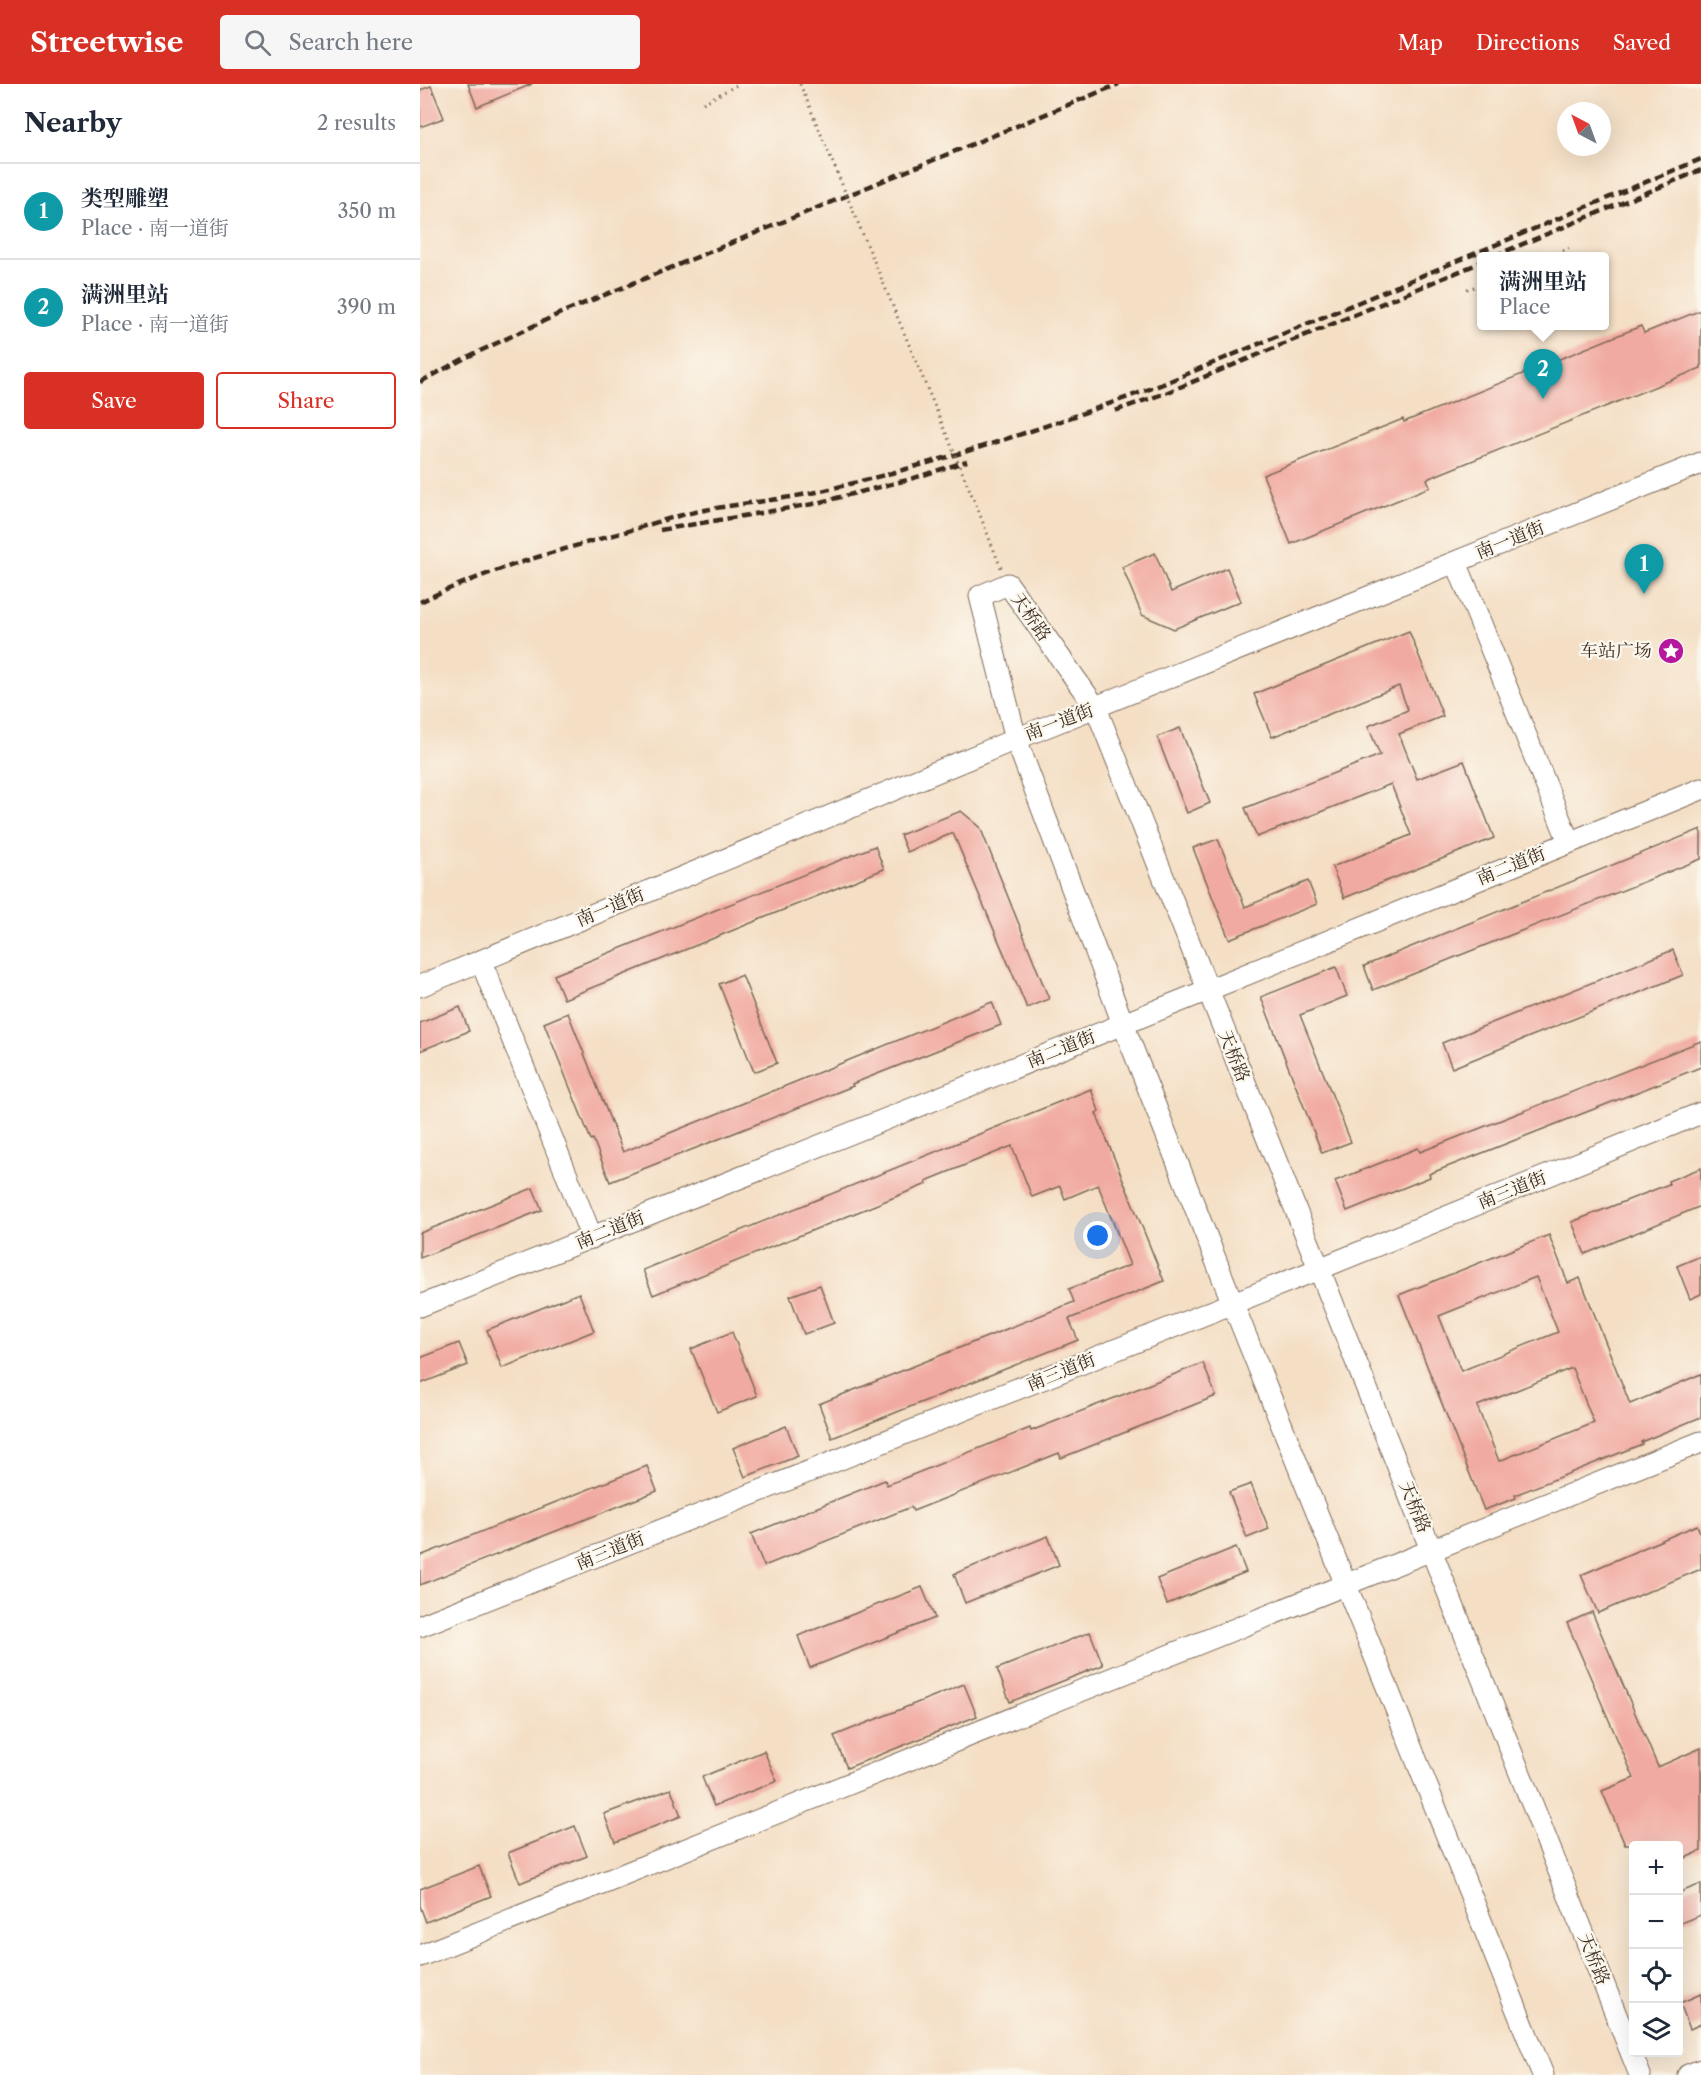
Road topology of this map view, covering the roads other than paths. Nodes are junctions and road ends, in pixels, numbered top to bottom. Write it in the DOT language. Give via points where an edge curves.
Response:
graph roads {
  1 [pos="1701,463"];
  2 [pos="1456,562"];
  3 [pos="1096,708"];
  4 [pos="1016,739"];
  5 [pos="1701,789"];
  6 [pos="1569,842"];
  7 [pos="481,961"];
  8 [pos="420,986"];
  9 [pos="1208,990"];
  10 [pos="1123,1024"];
  11 [pos="1701,1113"];
  12 [pos="592,1238"];
  13 [pos="1319,1269"];
  14 [pos="1233,1304"];
  15 [pos="420,1306"];
  16 [pos="1701,1442"];
  17 [pos="1432,1550"];
  18 [pos="1347,1585"];
  19 [pos="420,1626"];
  20 [pos="420,1956"];
  21 [pos="1701,2070"];
  22 [pos="1543,2075"];
  23 [pos="1640,2075"];
  24 [pos="1688,2075"];
  1 -- 2 [label="street, 南一道街"];
  2 -- 3 [label="street, 南一道街"];
  2 -- 6 [label="street"];
  3 -- 4 [label="street, 南一道街"];
  3 -- 4 [label="street, 天桥路" via="1008,584 980,596"];
  3 -- 9 [label="street, 天桥路"];
  4 -- 7 [label="street, 南一道街"];
  4 -- 10 [label="street, 天桥路"];
  5 -- 6 [label="street, 南二道街"];
  6 -- 9 [label="street, 南二道街"];
  7 -- 8 [label="street, 南一道街"];
  7 -- 12 [label="street"];
  9 -- 10 [label="street, 南二道街"];
  9 -- 13 [label="street, 天桥路"];
  10 -- 12 [label="street, 南二道街"];
  10 -- 14 [label="street, 天桥路"];
  11 -- 13 [label="street, 南三道街"];
  12 -- 15 [label="street, 南二道街"];
  13 -- 14 [label="street, 南三道街"];
  13 -- 17 [label="street, 天桥路"];
  14 -- 18 [label="street, 天桥路"];
  14 -- 19 [label="street, 南三道街"];
  16 -- 17 [label="street"];
  17 -- 18 [label="street"];
  17 -- 23 [label="street, 天桥路"];
  18 -- 20 [label="street"];
  18 -- 22 [label="street, 天桥路"];
  21 -- 24 [label="street"];
}
